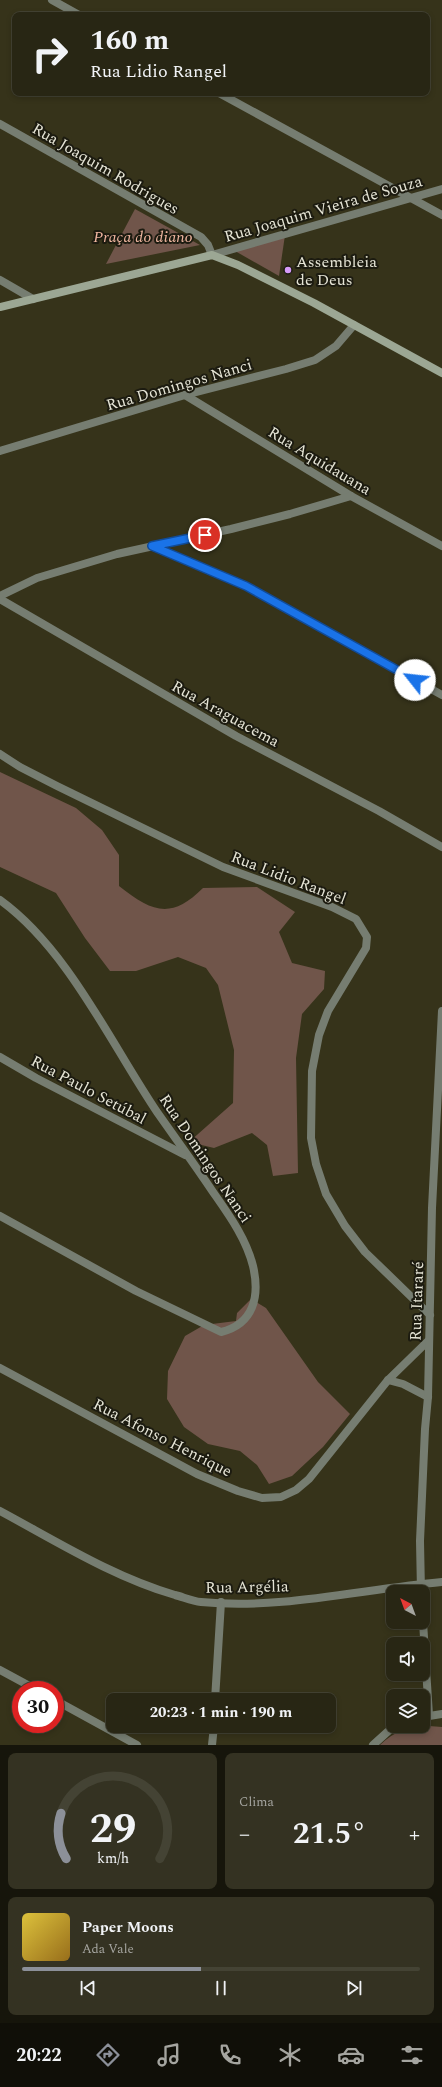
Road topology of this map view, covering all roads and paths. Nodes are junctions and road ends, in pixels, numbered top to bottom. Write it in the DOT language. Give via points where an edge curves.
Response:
graph roads {
  1 [pos="52,0"];
  2 [pos="74,12"];
  3 [pos="225,96"];
  4 [pos="0,124"];
  5 [pos="442,189"];
  6 [pos="411,197"];
  7 [pos="442,215"];
  8 [pos="212,255"];
  9 [pos="0,280"];
  10 [pos="33,299"];
  11 [pos="0,307"];
  12 [pos="354,325"];
  13 [pos="442,373"];
  14 [pos="186,395"];
  15 [pos="0,451"];
  16 [pos="350,496"];
  17 [pos="152,546"];
  18 [pos="442,546"];
  19 [pos="0,597"];
  20 [pos="442,695"];
  21 [pos="0,754"];
  22 [pos="442,847"];
  23 [pos="0,900"];
  24 [pos="442,1012"];
  25 [pos="0,1057"];
  26 [pos="187,1156"];
  27 [pos="0,1216"];
  28 [pos="430,1315"];
  29 [pos="428,1341"];
  30 [pos="0,1368"];
  31 [pos="388,1380"];
  32 [pos="428,1397"];
  33 [pos="0,1511"];
  34 [pos="442,1582"];
  35 [pos="420,1585"];
  36 [pos="430,1585"];
  37 [pos="386,1591"];
  38 [pos="221,1602"];
  39 [pos="423,1629"];
  40 [pos="0,1670"];
  41 [pos="20,1681"];
  42 [pos="425,1689"];
  43 [pos="215,1693"];
  44 [pos="64,1705"];
  45 [pos="442,1714"];
  46 [pos="430,1716"];
  47 [pos="213,1733"];
  48 [pos="386,1733"];
  49 [pos="137,1745"];
  50 [pos="212,1745"];
  51 [pos="373,1745"];
  1 -- 2 [label="street"];
  3 -- 6 [label="street"];
  4 -- 8 [label="street, Rua Joaquim Rodrigues" via="201,237"];
  5 -- 6 [label="street, Rua Joaquim Vieira de Souza"];
  6 -- 7 [label="street"];
  6 -- 8 [label="street, Rua Joaquim Vieira de Souza"];
  8 -- 10 [label="main road"];
  8 -- 12 [label="main road" via="238,265"];
  9 -- 10 [label="street"];
  10 -- 11 [label="main road"];
  12 -- 13 [label="main road"];
  12 -- 14 [label="street, Rua Domingos Nanci" via="336,346 316,360"];
  14 -- 15 [label="street, Rua Domingos Nanci"];
  14 -- 16 [label="street, Rua Aquidauana"];
  16 -- 17 [label="street" via="290,514"];
  16 -- 18 [label="street, Rua Aquidauana"];
  17 -- 19 [label="street" via="37,578"];
  17 -- 20 [label="street" via="246,586"];
  19 -- 22 [label="street, Rua Araguacema" via="236,736 380,811"];
  21 -- 28 [label="street, Rua Lidio Rangel" via="56,786 223,867 332,907 356,919 367,937 366,948 328,1011 318,1035 312,1071 310,1138 326,1194 345,1226 370,1257"];
  23 -- 26 [label="street, Rua Domingos Nanci" via="48,944"];
  24 -- 28 [label="street, Rua Itararé" via="432,1208"];
  25 -- 26 [label="street, Rua Paulo Setúbal"];
  26 -- 27 [label="street, Rua Domingos Nanci" via="237,1227 253,1265 256,1293 253,1306 246,1318 233,1329 221,1332 189,1318"];
  28 -- 29 [label="street, Rua Itararé"];
  29 -- 31 [label="street, Rua Afonso Henrique"];
  29 -- 32 [label="street, Rua Itararé"];
  30 -- 31 [label="street, Rua Afonso Henrique" via="197,1474 262,1498 281,1498 309,1479"];
  31 -- 32 [label="street" via="403,1384"];
  32 -- 35 [label="street, Rua Itararé"];
  33 -- 38 [label="street, Rua Argélia" via="102,1566 152,1588 200,1602"];
  34 -- 36 [label="street, Rua Argélia"];
  37 -- 38 [label="street, Rua Argélia" via="257,1603"];
  38 -- 43 [label="street"];
  39 -- 42 [label="street"];
  40 -- 41 [label="street"];
  44 -- 49 [label="street"];
  45 -- 46 [label="street"];
  47 -- 50 [label="street"];
  48 -- 51 [label="street"];
}
